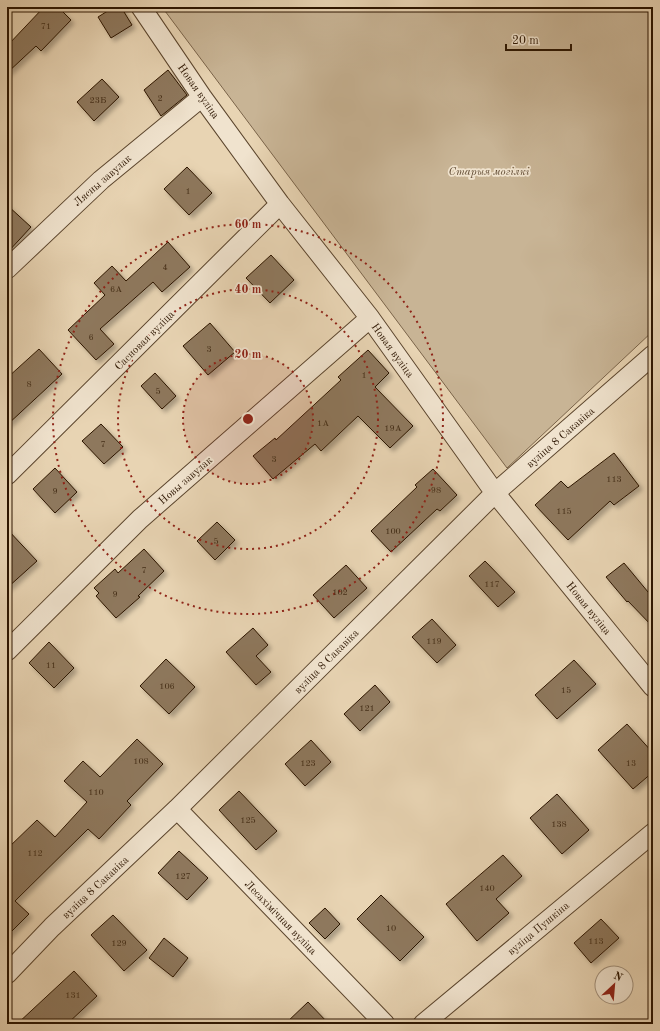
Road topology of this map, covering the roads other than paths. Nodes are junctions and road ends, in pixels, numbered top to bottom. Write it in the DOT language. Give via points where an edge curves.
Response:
graph roads {
  1 [pos="141,7"];
  2 [pos="202,97"];
  3 [pos="280,204"];
  4 [pos="7,269"];
  5 [pos="370,318"];
  6 [pos="653,355"];
  7 [pos="7,475"];
  8 [pos="495,493"];
  9 [pos="7,651"];
  10 [pos="653,687"];
  11 [pos="177,809"];
  12 [pos="653,833"];
  13 [pos="7,974"];
  14 [pos="385,1024"];
  15 [pos="423,1024"];
  1 -- 2 [label="street, Новая вуліца"];
  2 -- 3 [label="street, Новая вуліца"];
  2 -- 4 [label="street, Лясны завулак" via="101,180"];
  3 -- 5 [label="street, Новая вуліца"];
  3 -- 7 [label="street, Сасновая вуліца"];
  5 -- 8 [label="street, Новая вуліца"];
  5 -- 9 [label="street, Новы завулак" via="140,519"];
  6 -- 8 [label="street, вуліца 8 Сакавіка"];
  8 -- 10 [label="street, Новая вуліца"];
  8 -- 11 [label="street, вуліца 8 Сакавіка"];
  11 -- 13 [label="street, вуліца 8 Сакавіка" via="52,927"];
  11 -- 14 [label="street, Лесахімічная вуліца"];
  12 -- 15 [label="street, вуліца Пушкіна"];
}
